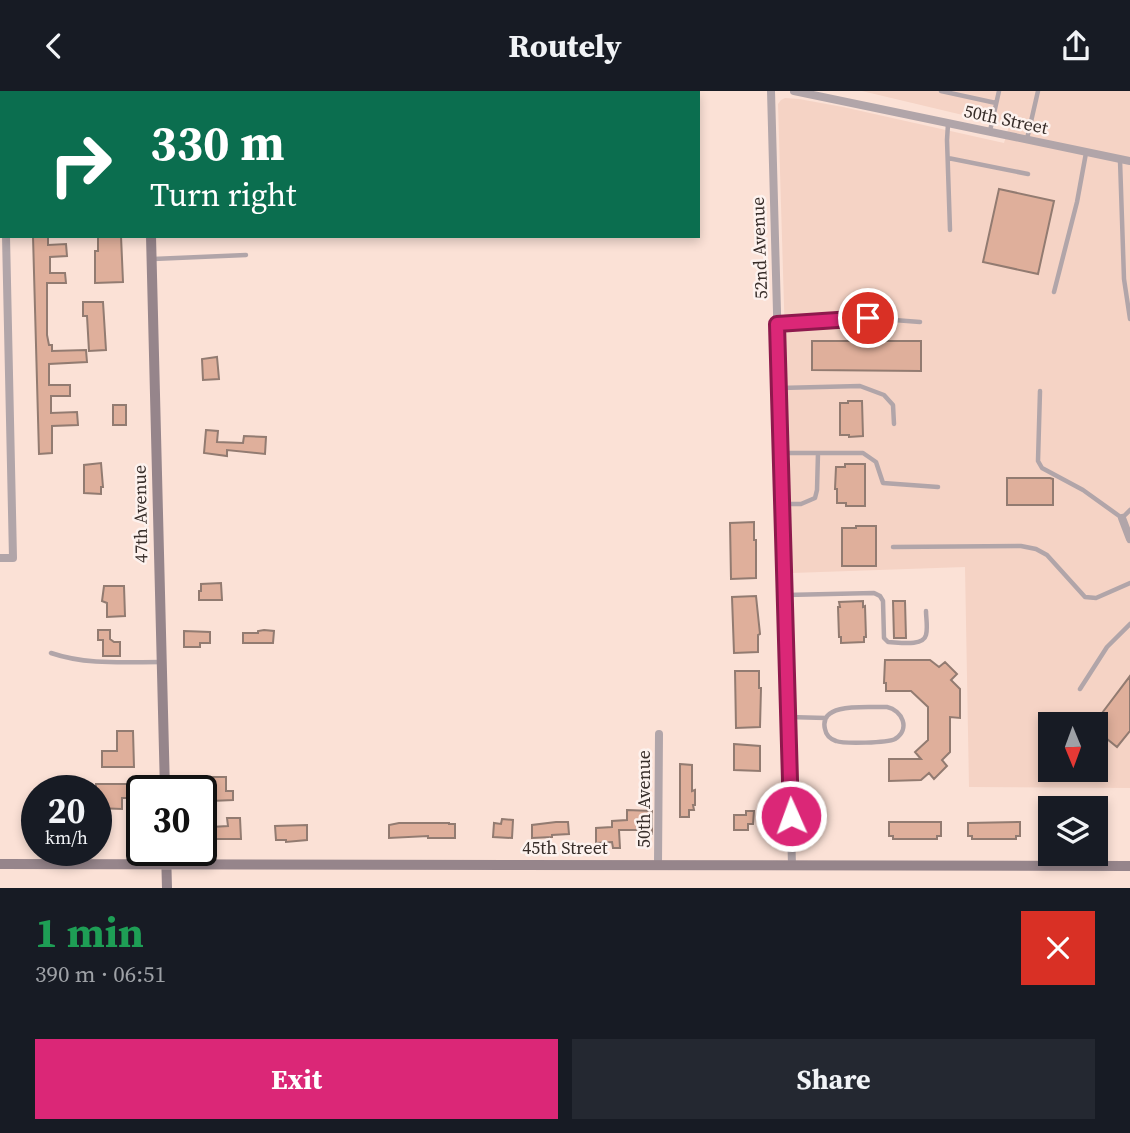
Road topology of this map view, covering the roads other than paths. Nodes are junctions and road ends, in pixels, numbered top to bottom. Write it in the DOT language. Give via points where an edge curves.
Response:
graph roads {
  1 [pos="771,91"];
  2 [pos="794,91"];
  3 [pos="941,91"];
  4 [pos="999,91"];
  5 [pos="1038,91"];
  6 [pos="804,92"];
  7 [pos="996,103"];
  8 [pos="948,123"];
  9 [pos="990,132"];
  10 [pos="1027,140"];
  11 [pos="1086,152"];
  12 [pos="948,158"];
  13 [pos="1120,159"];
  14 [pos="1130,161"];
  15 [pos="1028,174"];
  16 [pos="950,230"];
  17 [pos="6,238"];
  18 [pos="151,238"];
  19 [pos="246,255"];
  20 [pos="152,259"];
  21 [pos="1054,292"];
  22 [pos="1130,319"];
  23 [pos="920,322"];
  24 [pos="777,324"];
  25 [pos="779,389"];
  26 [pos="1040,391"];
  27 [pos="894,424"];
  28 [pos="781,453"];
  29 [pos="818,453"];
  30 [pos="938,487"];
  31 [pos="782,504"];
  32 [pos="1130,510"];
  33 [pos="1122,517"];
  34 [pos="1130,539"];
  35 [pos="893,547"];
  36 [pos="0,558"];
  37 [pos="1130,583"];
  38 [pos="785,595"];
  39 [pos="926,611"];
  40 [pos="1130,624"];
  41 [pos="51,653"];
  42 [pos="161,662"];
  43 [pos="1080,689"];
  44 [pos="788,717"];
  45 [pos="826,718"];
  46 [pos="659,734"];
  47 [pos="165,775"];
  48 [pos="0,864"];
  49 [pos="126,864"];
  50 [pos="217,864"];
  51 [pos="658,865"];
  52 [pos="792,865"];
  53 [pos="166,866"];
  54 [pos="1130,866"];
  55 [pos="167,888"];
  1 -- 24 [label="street, 52nd Avenue"];
  2 -- 6 [label="street, 50th Street"];
  3 -- 7 [label="lane"];
  4 -- 7 [label="lane"];
  5 -- 10 [label="lane"];
  6 -- 8 [label="street, 50th Street"];
  7 -- 9 [label="lane"];
  8 -- 9 [label="street, 50th Street"];
  8 -- 12 [label="lane"];
  9 -- 10 [label="street, 50th Street"];
  10 -- 11 [label="street, 50th Street"];
  11 -- 13 [label="street, 50th Street"];
  11 -- 21 [label="lane"];
  12 -- 15 [label="lane"];
  12 -- 16 [label="lane"];
  13 -- 14 [label="street, 50th Street"];
  13 -- 22 [label="lane"];
  17 -- 36 [label="street" via="13,558"];
  18 -- 20 [label="street, 47th Avenue"];
  19 -- 20 [label="lane"];
  20 -- 42 [label="street, 47th Avenue"];
  23 -- 24 [label="lane" via="868,318"];
  24 -- 25 [label="street, 52nd Avenue"];
  25 -- 27 [label="lane" via="860,386 884,395 893,405"];
  25 -- 28 [label="street, 52nd Avenue"];
  26 -- 33 [label="lane" via="1038,461 1042,468"];
  28 -- 29 [label="lane"];
  28 -- 31 [label="street, 52nd Avenue"];
  29 -- 30 [label="lane" via="863,453 876,462 883,483"];
  29 -- 31 [label="lane" via="815,498"];
  31 -- 38 [label="street, 52nd Avenue"];
  32 -- 33 [label="lane"];
  33 -- 34 [label="street"];
  35 -- 37 [label="lane" via="1036,549 1085,597 1096,598"];
  38 -- 39 [label="lane" via="874,593 883,601 887,642 923,639"];
  38 -- 44 [label="street, 52nd Avenue"];
  40 -- 43 [label="lane"];
  41 -- 42 [label="lane" via="93,662"];
  42 -- 47 [label="street, 47th Avenue"];
  44 -- 45 [label="lane"];
  44 -- 52 [label="street, 52nd Avenue"];
  45 -- 45 [label="lane" via="828,736 842,742 893,740 904,727 902,716 887,707 836,709"];
  46 -- 51 [label="street, 50th Avenue"];
  48 -- 49 [label="street, 45th Street"];
  50 -- 51 [label="street, 45th Street"];
  51 -- 52 [label="street, 45th Street"];
  52 -- 54 [label="street, 45th Street"];
  53 -- 55 [label="street"];
}
